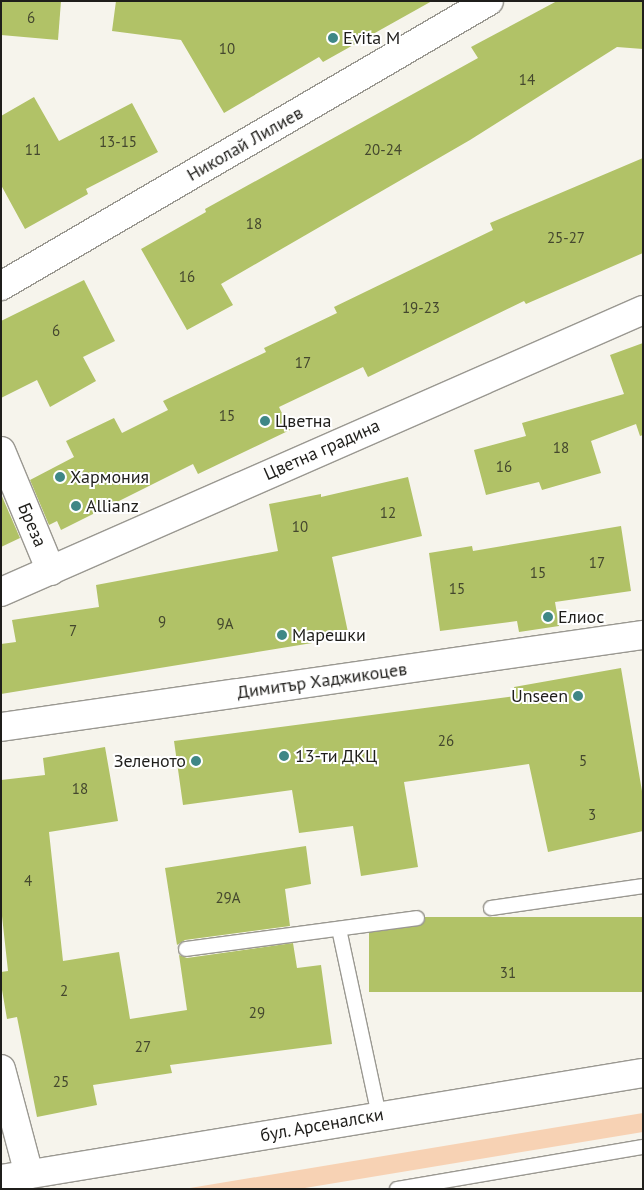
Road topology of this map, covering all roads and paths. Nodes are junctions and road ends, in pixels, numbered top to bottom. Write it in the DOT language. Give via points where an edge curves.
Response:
graph roads {
  1 [pos="489,1"];
  2 [pos="1,286"];
  3 [pos="643,310"];
  4 [pos="1,450"];
  5 [pos="51,571"];
  6 [pos="1,592"];
  7 [pos="643,635"];
  8 [pos="1,727"];
  9 [pos="643,886"];
  10 [pos="491,908"];
  11 [pos="417,918"];
  12 [pos="340,929"];
  13 [pos="186,949"];
  14 [pos="1,1069"];
  15 [pos="643,1073"];
  16 [pos="379,1115"];
  17 [pos="643,1147"];
  18 [pos="29,1174"];
  19 [pos="1,1179"];
  20 [pos="396,1189"];
  1 -- 2 [label="street, Николай Лилиев"];
  3 -- 5 [label="street, Цветна градина"];
  4 -- 5 [label="street, Бреза"];
  5 -- 6 [label="street, Цветна градина"];
  7 -- 8 [label="street, Димитър Хаджикоцев"];
  9 -- 10 [label="lane"];
  11 -- 12 [label="lane"];
  12 -- 13 [label="lane"];
  12 -- 16 [label="lane"];
  14 -- 18 [label="street"];
  15 -- 16 [label="street, бул. Арсеналски"];
  16 -- 18 [label="street, бул. Арсеналски"];
  17 -- 20 [label="lane"];
  18 -- 19 [label="street, бул. Арсеналски"];
}
